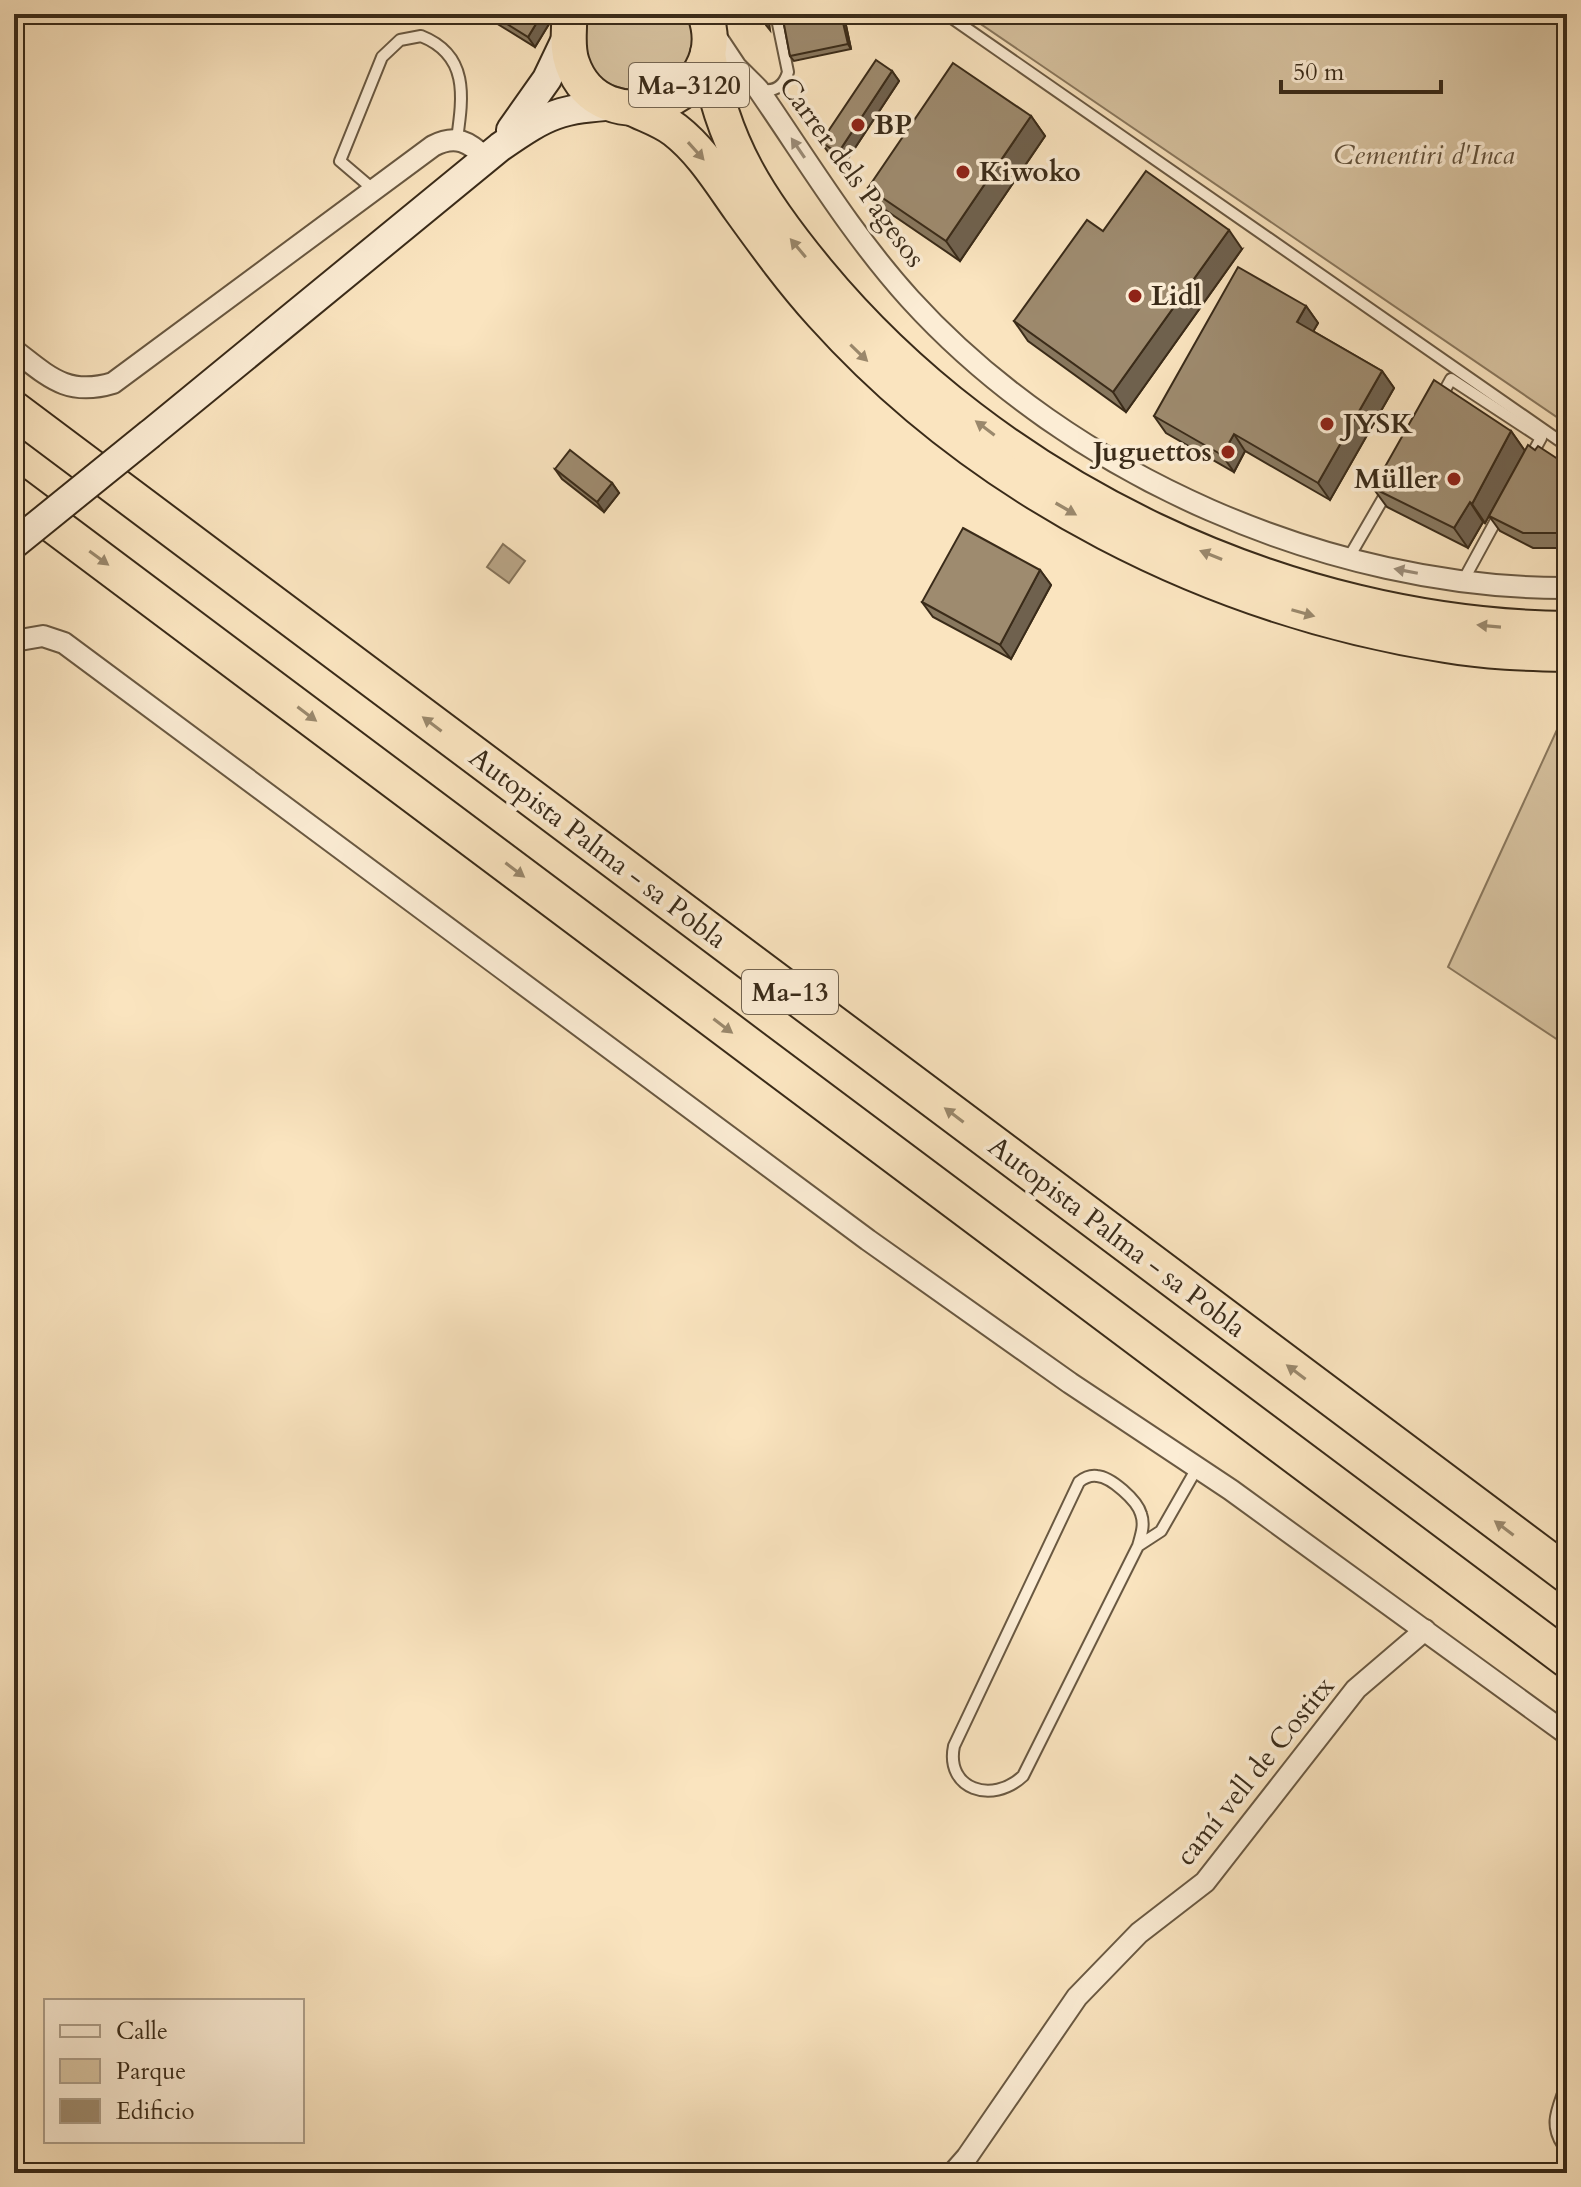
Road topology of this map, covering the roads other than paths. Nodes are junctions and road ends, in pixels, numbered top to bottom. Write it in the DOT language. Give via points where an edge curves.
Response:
graph roads {
  1 [pos="776,14"];
  2 [pos="946,14"];
  3 [pos="570,21"];
  4 [pos="707,31"];
  5 [pos="758,89"];
  6 [pos="625,107"];
  7 [pos="457,139"];
  8 [pos="493,152"];
  9 [pos="374,190"];
  10 [pos="14,350"];
  11 [pos="1437,405"];
  12 [pos="14,410"];
  13 [pos="1567,446"];
  14 [pos="1520,477"];
  15 [pos="1392,482"];
  16 [pos="14,495"];
  17 [pos="1506,503"];
  18 [pos="14,544"];
  19 [pos="1348,560"];
  20 [pos="1463,581"];
  21 [pos="1567,588"];
  22 [pos="1567,629"];
  23 [pos="14,641"];
  24 [pos="1567,654"];
  25 [pos="1197,1468"];
  26 [pos="1138,1546"];
  27 [pos="1567,1574"];
  28 [pos="1425,1630"];
  29 [pos="1567,1659"];
  30 [pos="1567,1734"];
  31 [pos="1567,2097"];
  32 [pos="1567,2142"];
  33 [pos="953,2173"];
  1 -- 5 [label="lane" via="788,72 778,88"];
  2 -- 13 [label="lane"];
  3 -- 6 [label="highway, Ma-3120" via="578,77 601,99"];
  3 -- 8 [label="main road, Ma-3120" via="539,91"];
  4 -- 5 [label="street, Carrer dels Pagesos"];
  4 -- 6 [label="highway, Ma-3120" via="700,72 674,97 647,108"];
  22 -- 4 [label="highway, one-way" via="1429,618 1286,583 1150,527 1001,440 942,396 870,330 789,237 731,140 715,97"];
  19 -- 5 [label="street, Carrer dels Pagesos, one-way" via="1225,517 1113,462 1037,411 956,345 869,252"];
  6 -- 8 [label="main road, Ma-3120" via="580,108 546,116"];
  6 -- 24 [label="highway, one-way" via="674,129 697,150 796,284 875,368 979,454 1058,505 1220,586 1295,611 1449,646"];
  7 -- 8 [label="street"];
  7 -- 9 [label="street" via="433,146"];
  7 -- 9 [label="lane" via="459,73 448,51 421,36 400,40 382,57 340,161"];
  8 -- 18 [label="main road, Ma-3120, bridge"];
  9 -- 10 [label="street" via="113,383 69,387"];
  11 -- 14 [label="lane" via="1451,379 1541,438"];
  27 -- 12 [label="highway, Autopista Palma - sa Pobla / Ma-13, one-way"];
  15 -- 19 [label="lane"];
  16 -- 29 [label="highway, Ma-13, one-way"];
  17 -- 20 [label="lane"];
  20 -- 19 [label="street, Carrer dels Pagesos, one-way"];
  20 -- 21 [label="street, Carrer dels Pagesos"];
  23 -- 25 [label="street" via="43,636 64,643 868,1240"];
  25 -- 26 [label="lane" via="1161,1531"];
  25 -- 28 [label="street"];
  26 -- 26 [label="lane" via="1023,1776 998,1792 964,1781 954,1767 954,1746 1079,1482 1102,1476 1132,1498 1143,1525"];
  28 -- 30 [label="street"];
  28 -- 33 [label="street, camí vell de Costitx" via="1356,1689 1205,1882 1139,1933 1077,1997"];
  31 -- 32 [label="street" via="1559,2121"];
}
